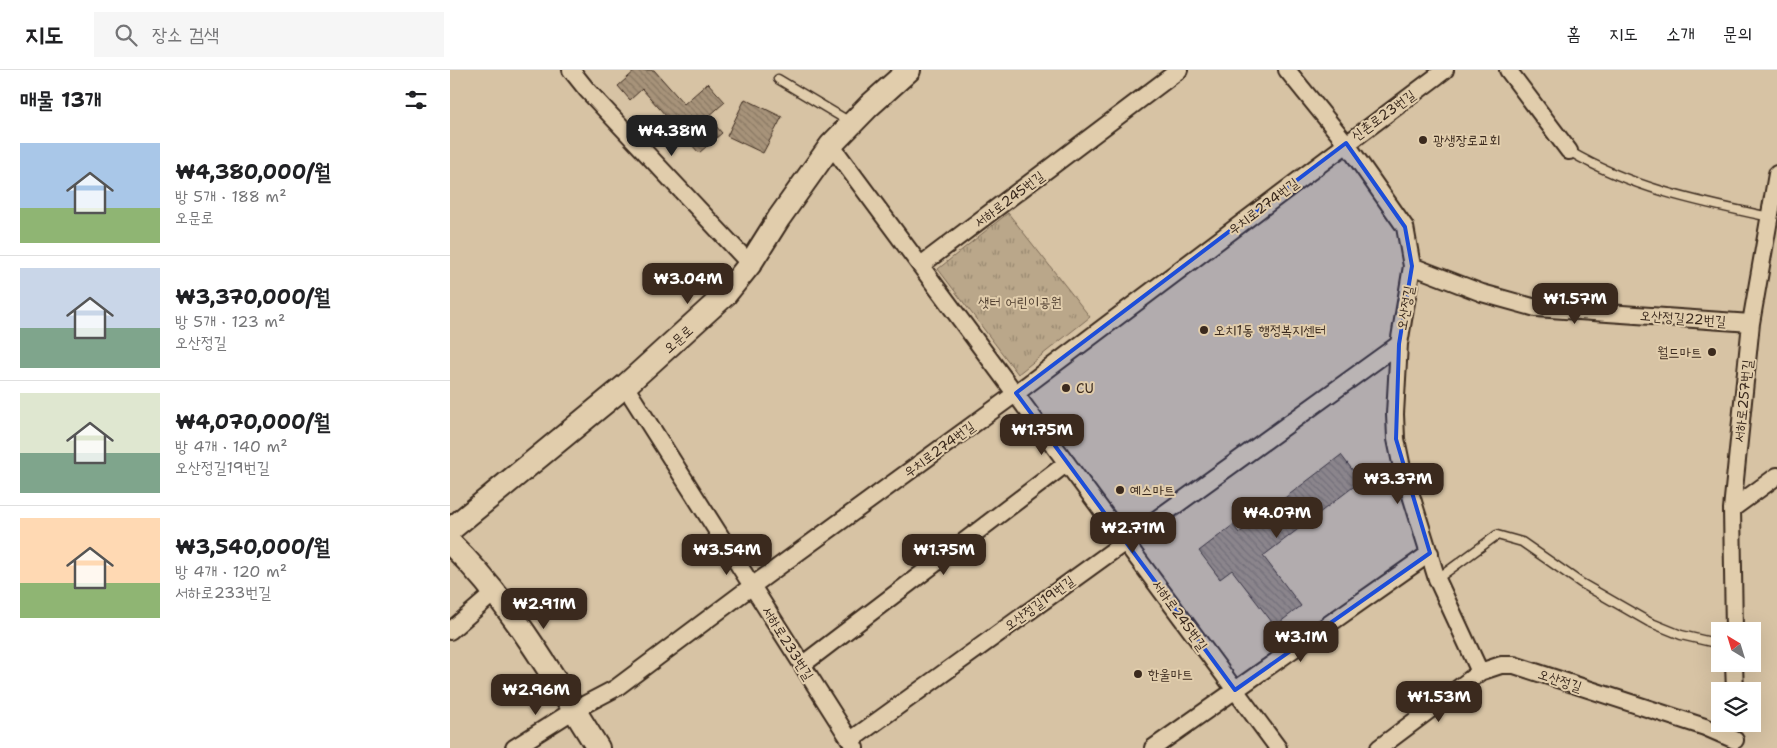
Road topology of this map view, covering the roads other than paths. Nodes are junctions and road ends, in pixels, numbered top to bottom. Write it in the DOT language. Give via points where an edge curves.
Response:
graph roads {
  1 [pos="571,70"];
  2 [pos="909,70"];
  3 [pos="1178,70"];
  4 [pos="1287,70"];
  5 [pos="1445,70"];
  6 [pos="1508,70"];
  7 [pos="778,79"];
  8 [pos="852,122"];
  9 [pos="1346,142"];
  10 [pos="831,145"];
  11 [pos="1568,151"];
  12 [pos="1777,174"];
  13 [pos="1770,218"];
  14 [pos="1770,250"];
  15 [pos="750,264"];
  16 [pos="921,266"];
  17 [pos="1412,266"];
  18 [pos="1751,323"];
  19 [pos="1398,344"];
  20 [pos="625,386"];
  21 [pos="1016,393"];
  22 [pos="1067,463"];
  23 [pos="1777,476"];
  24 [pos="1732,509"];
  25 [pos="450,530"];
  26 [pos="1125,540"];
  27 [pos="450,543"];
  28 [pos="1430,553"];
  29 [pos="1437,579"];
  30 [pos="752,586"];
  31 [pos="495,592"];
  32 [pos="1734,622"];
  33 [pos="450,631"];
  34 [pos="1711,642"];
  35 [pos="802,665"];
  36 [pos="1480,672"];
  37 [pos="1235,690"];
  38 [pos="574,710"];
  39 [pos="1736,737"];
  40 [pos="853,744"];
  41 [pos="514,748"];
  42 [pos="598,748"];
  43 [pos="1153,748"];
  44 [pos="1278,748"];
  45 [pos="1379,748"];
  1 -- 15 [label="street"];
  2 -- 8 [label="street, 오문로"];
  3 -- 16 [label="street, 서하로245번길"];
  4 -- 9 [label="street, 오산정길"];
  5 -- 9 [label="street, 신촌로23번길"];
  6 -- 11 [label="street"];
  7 -- 8 [label="lane"];
  8 -- 10 [label="street, 오문로"];
  9 -- 17 [label="street, 오산정길" via="1405,227"];
  9 -- 21 [label="street, 우치로274번길"];
  10 -- 15 [label="street, 오문로"];
  10 -- 16 [label="street, 서하로245번길"];
  11 -- 13 [label="lane" via="1599,169 1658,191"];
  12 -- 13 [label="street, 서하로257번길"];
  13 -- 14 [label="street, 서하로257번길"];
  14 -- 18 [label="street, 서하로257번길"];
  15 -- 20 [label="street, 오문로" via="725,295"];
  16 -- 21 [label="street, 서하로245번길"];
  17 -- 18 [label="street, 오산정길22번길" via="1482,293 1536,308"];
  17 -- 19 [label="street, 오산정길"];
  18 -- 24 [label="street, 서하로257번길"];
  19 -- 26 [label="street, 오산정길19번길"];
  19 -- 28 [label="street, 오산정길" via="1394,414 1396,439"];
  20 -- 25 [label="street, 오문로"];
  20 -- 30 [label="street, 서하로233번길"];
  21 -- 22 [label="street, 서하로245번길"];
  21 -- 30 [label="street, 우치로274번길"];
  22 -- 26 [label="street, 서하로245번길"];
  22 -- 35 [label="street"];
  23 -- 24 [label="street"];
  24 -- 32 [label="street, 서하로257번길"];
  26 -- 37 [label="street, 서하로245번길"];
  26 -- 40 [label="street, 오산정길19번길"];
  27 -- 31 [label="street"];
  28 -- 29 [label="street, 오산정길"];
  28 -- 37 [label="street"];
  29 -- 34 [label="lane" via="1497,535 1522,542 1649,622 1681,635"];
  29 -- 36 [label="street, 오산정길"];
  30 -- 35 [label="street, 서하로233번길"];
  30 -- 38 [label="street, 우치로274번길" via="616,688"];
  31 -- 33 [label="street"];
  31 -- 38 [label="street"];
  35 -- 40 [label="street, 서하로233번길"];
  36 -- 39 [label="street, 오산정길" via="1501,665 1514,665"];
  36 -- 45 [label="street"];
  37 -- 43 [label="street"];
  37 -- 44 [label="street, 서하로245번길"];
  38 -- 41 [label="street, 우치로274번길"];
  38 -- 42 [label="street"];
}
